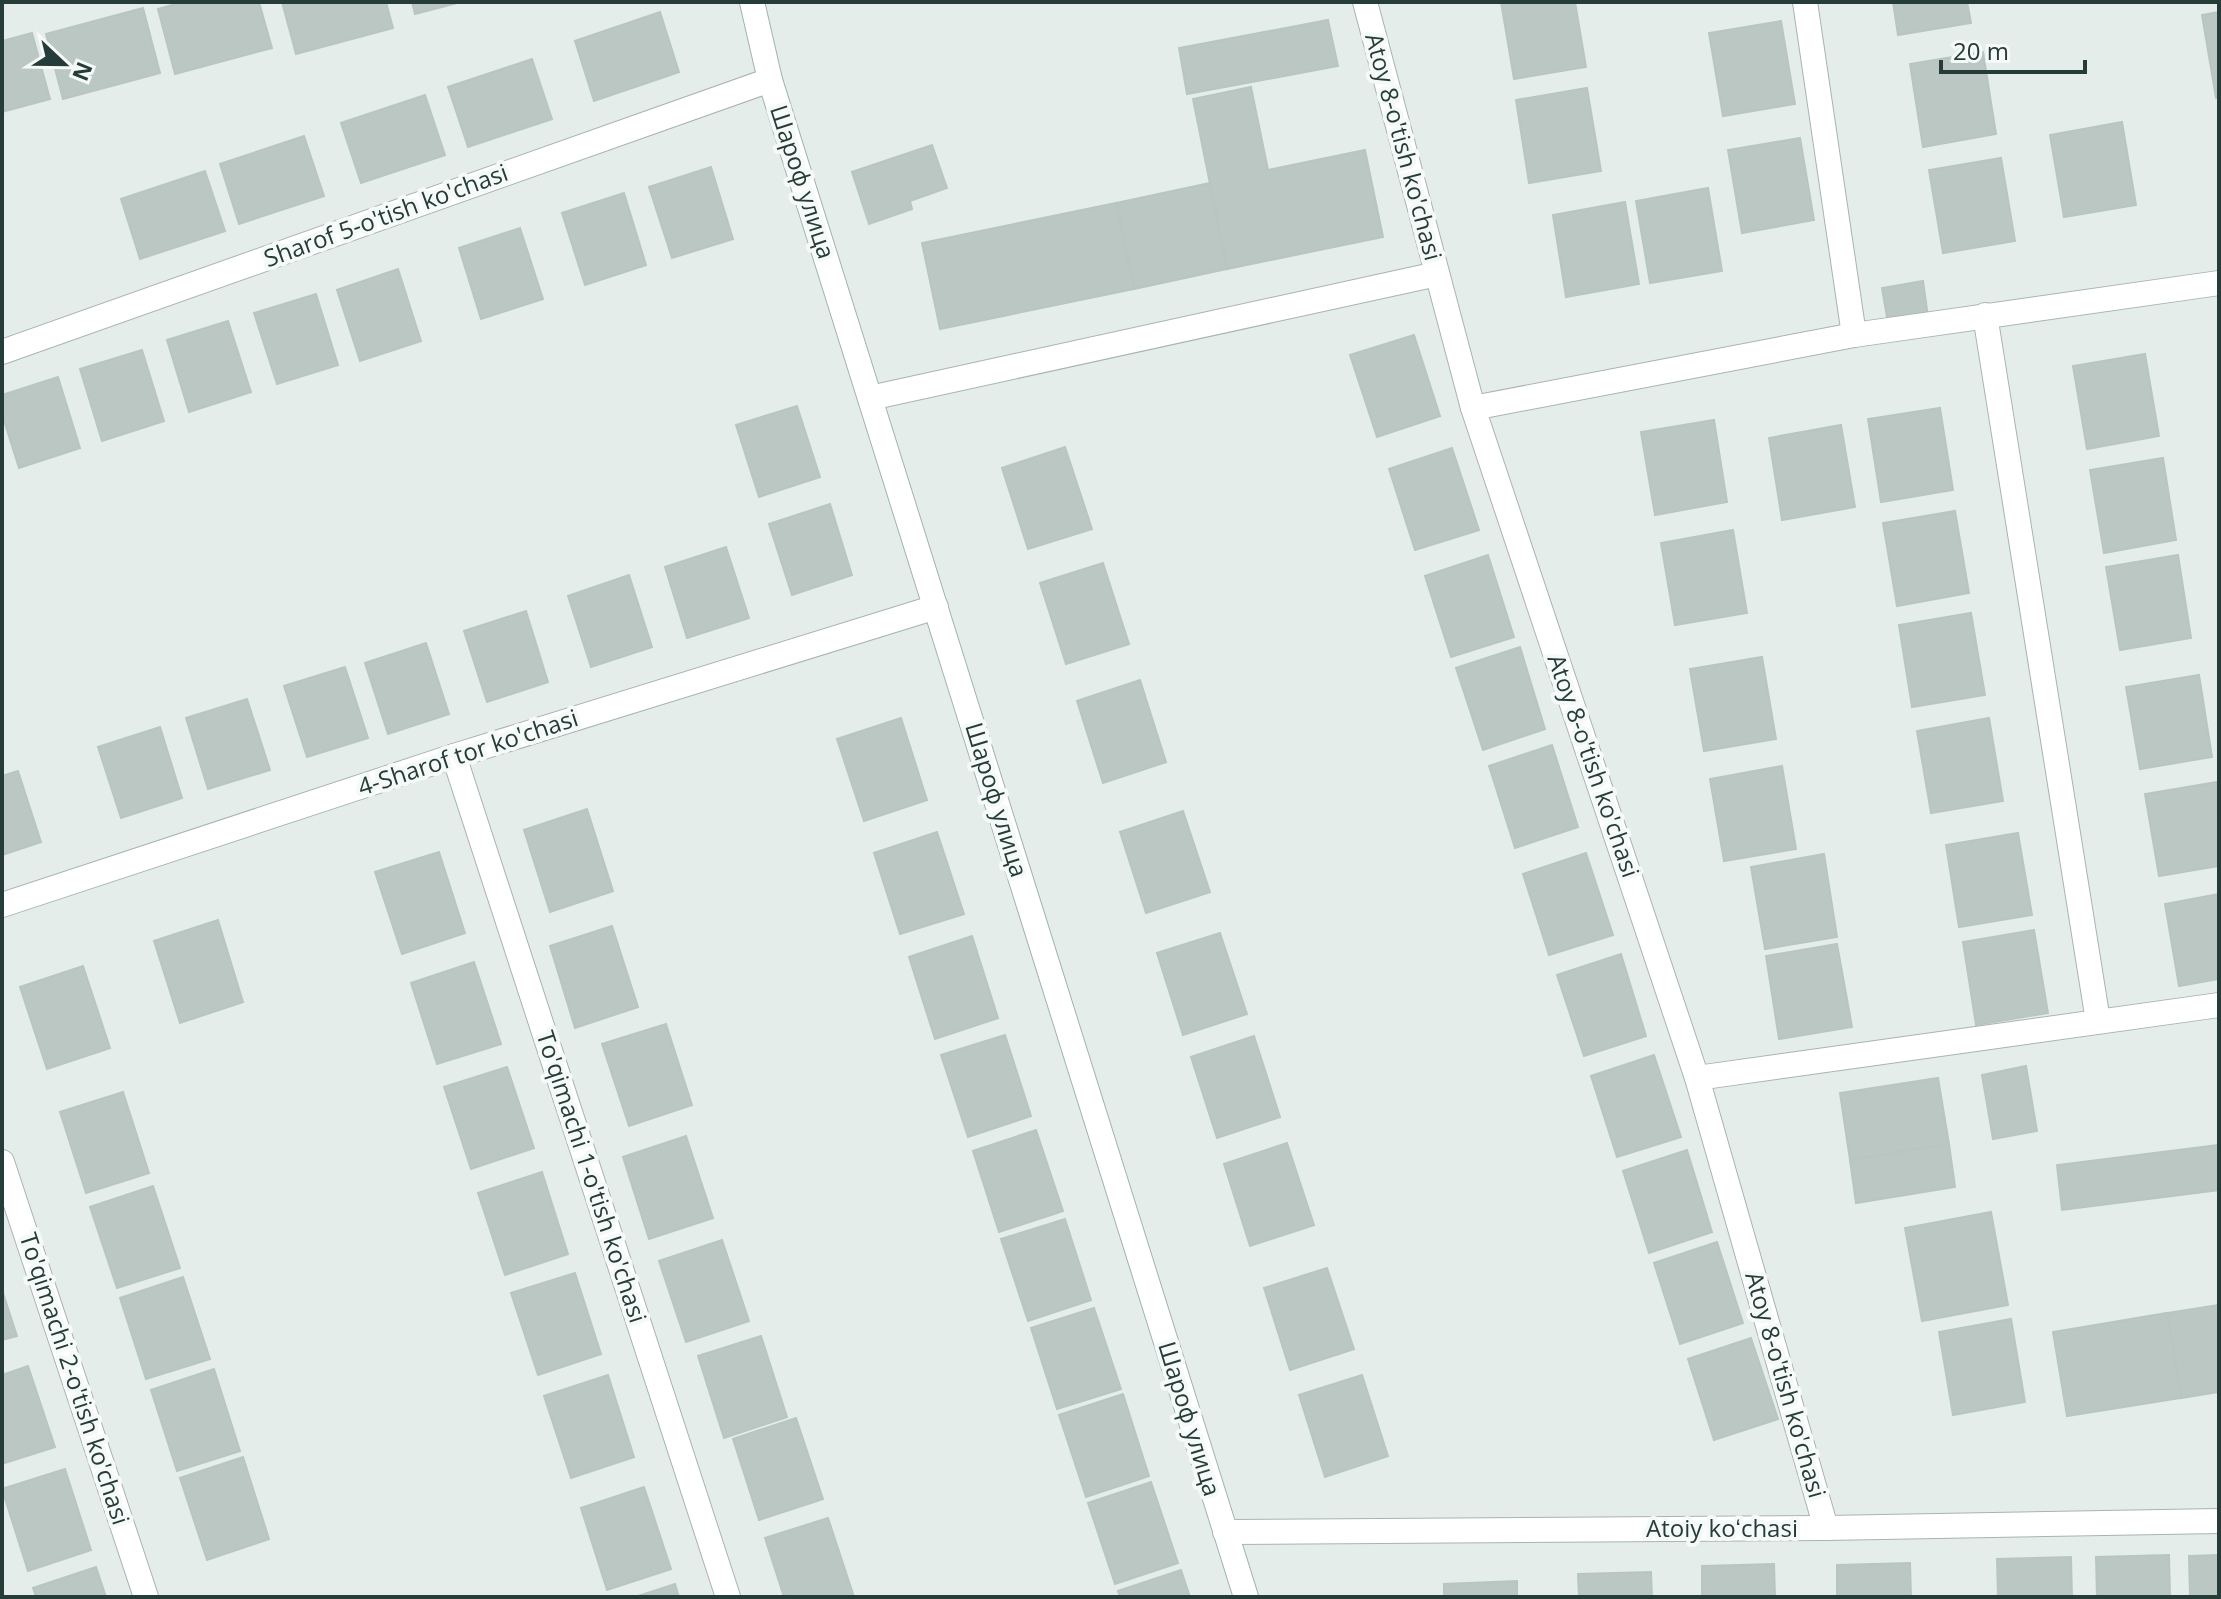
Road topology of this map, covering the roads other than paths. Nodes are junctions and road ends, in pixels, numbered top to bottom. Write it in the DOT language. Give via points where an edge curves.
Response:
graph roads {
  1 [pos="752,2"];
  2 [pos="1365,2"];
  3 [pos="1805,2"];
  4 [pos="770,80"];
  5 [pos="1437,274"];
  6 [pos="2219,283"];
  7 [pos="1985,315"];
  8 [pos="1854,335"];
  9 [pos="2,352"];
  10 [pos="870,398"];
  11 [pos="1473,408"];
  12 [pos="936,607"];
  13 [pos="454,756"];
  14 [pos="2,905"];
  15 [pos="2219,1005"];
  16 [pos="2098,1021"];
  17 [pos="1697,1078"];
  18 [pos="2,1162"];
  19 [pos="2219,1521"];
  20 [pos="1826,1528"];
  21 [pos="1225,1532"];
  22 [pos="146,1597"];
  23 [pos="728,1597"];
  24 [pos="1246,1597"];
  1 -- 4 [label="street, Шароф улица"];
  2 -- 5 [label="street, Atoy 8-o'tish ko'chasi"];
  3 -- 8 [label="street"];
  4 -- 9 [label="street, Sharof 5-o'tish ko'chasi"];
  4 -- 10 [label="street, Шароф улица"];
  5 -- 10 [label="street"];
  5 -- 11 [label="street, Atoy 8-o'tish ko'chasi"];
  6 -- 7 [label="street"];
  7 -- 8 [label="street"];
  7 -- 16 [label="street"];
  8 -- 11 [label="street"];
  10 -- 12 [label="street, Шароф улица"];
  11 -- 17 [label="street, Atoy 8-o'tish ko'chasi"];
  12 -- 13 [label="street, 4-Sharof tor ko'chasi"];
  12 -- 21 [label="street, Шароф улица"];
  13 -- 14 [label="street, 4-Sharof tor ko'chasi"];
  13 -- 23 [label="street, To'qimachi 1-o'tish ko'chasi"];
  15 -- 16 [label="street"];
  16 -- 17 [label="street"];
  17 -- 20 [label="street, Atoy 8-o'tish ko'chasi"];
  18 -- 22 [label="street, To'qimachi 2-o'tish ko'chasi"];
  19 -- 20 [label="street, Atoiy koʻchasi"];
  20 -- 21 [label="street, Atoiy koʻchasi"];
  21 -- 24 [label="street, Шароф улица"];
}
